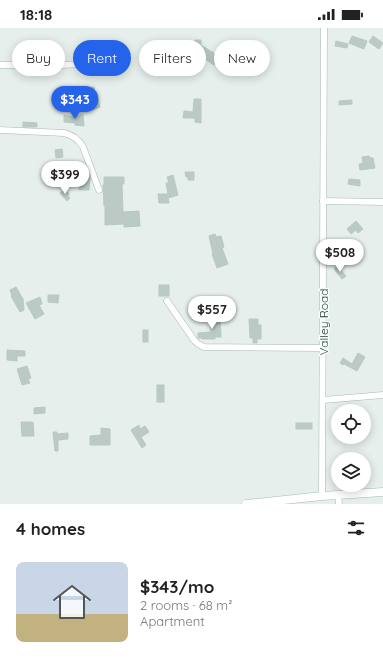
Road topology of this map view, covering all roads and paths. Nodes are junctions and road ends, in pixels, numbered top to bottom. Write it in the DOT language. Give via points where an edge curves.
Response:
graph roads {
  1 [pos="324,28"];
  2 [pos="73,64"];
  3 [pos="0,65"];
  4 [pos="0,130"];
  5 [pos="99,190"];
  6 [pos="323,201"];
  7 [pos="383,202"];
  8 [pos="167,301"];
  9 [pos="323,348"];
  10 [pos="383,395"];
  11 [pos="323,400"];
  12 [pos="383,492"];
  13 [pos="338,495"];
  14 [pos="322,496"];
  15 [pos="246,504"];
  16 [pos="339,504"];
  1 -- 6 [label="street, Valley Road"];
  2 -- 3 [label="street"];
  4 -- 5 [label="street" via="71,135 81,142"];
  6 -- 7 [label="street"];
  6 -- 9 [label="street, Valley Road"];
  8 -- 9 [label="street" via="194,340 204,347"];
  9 -- 11 [label="street, Valley Road"];
  10 -- 11 [label="street"];
  11 -- 14 [label="street, Valley Road"];
  12 -- 13 [label="main road"];
  13 -- 14 [label="main road"];
  13 -- 16 [label="street"];
  14 -- 15 [label="main road"];
}
